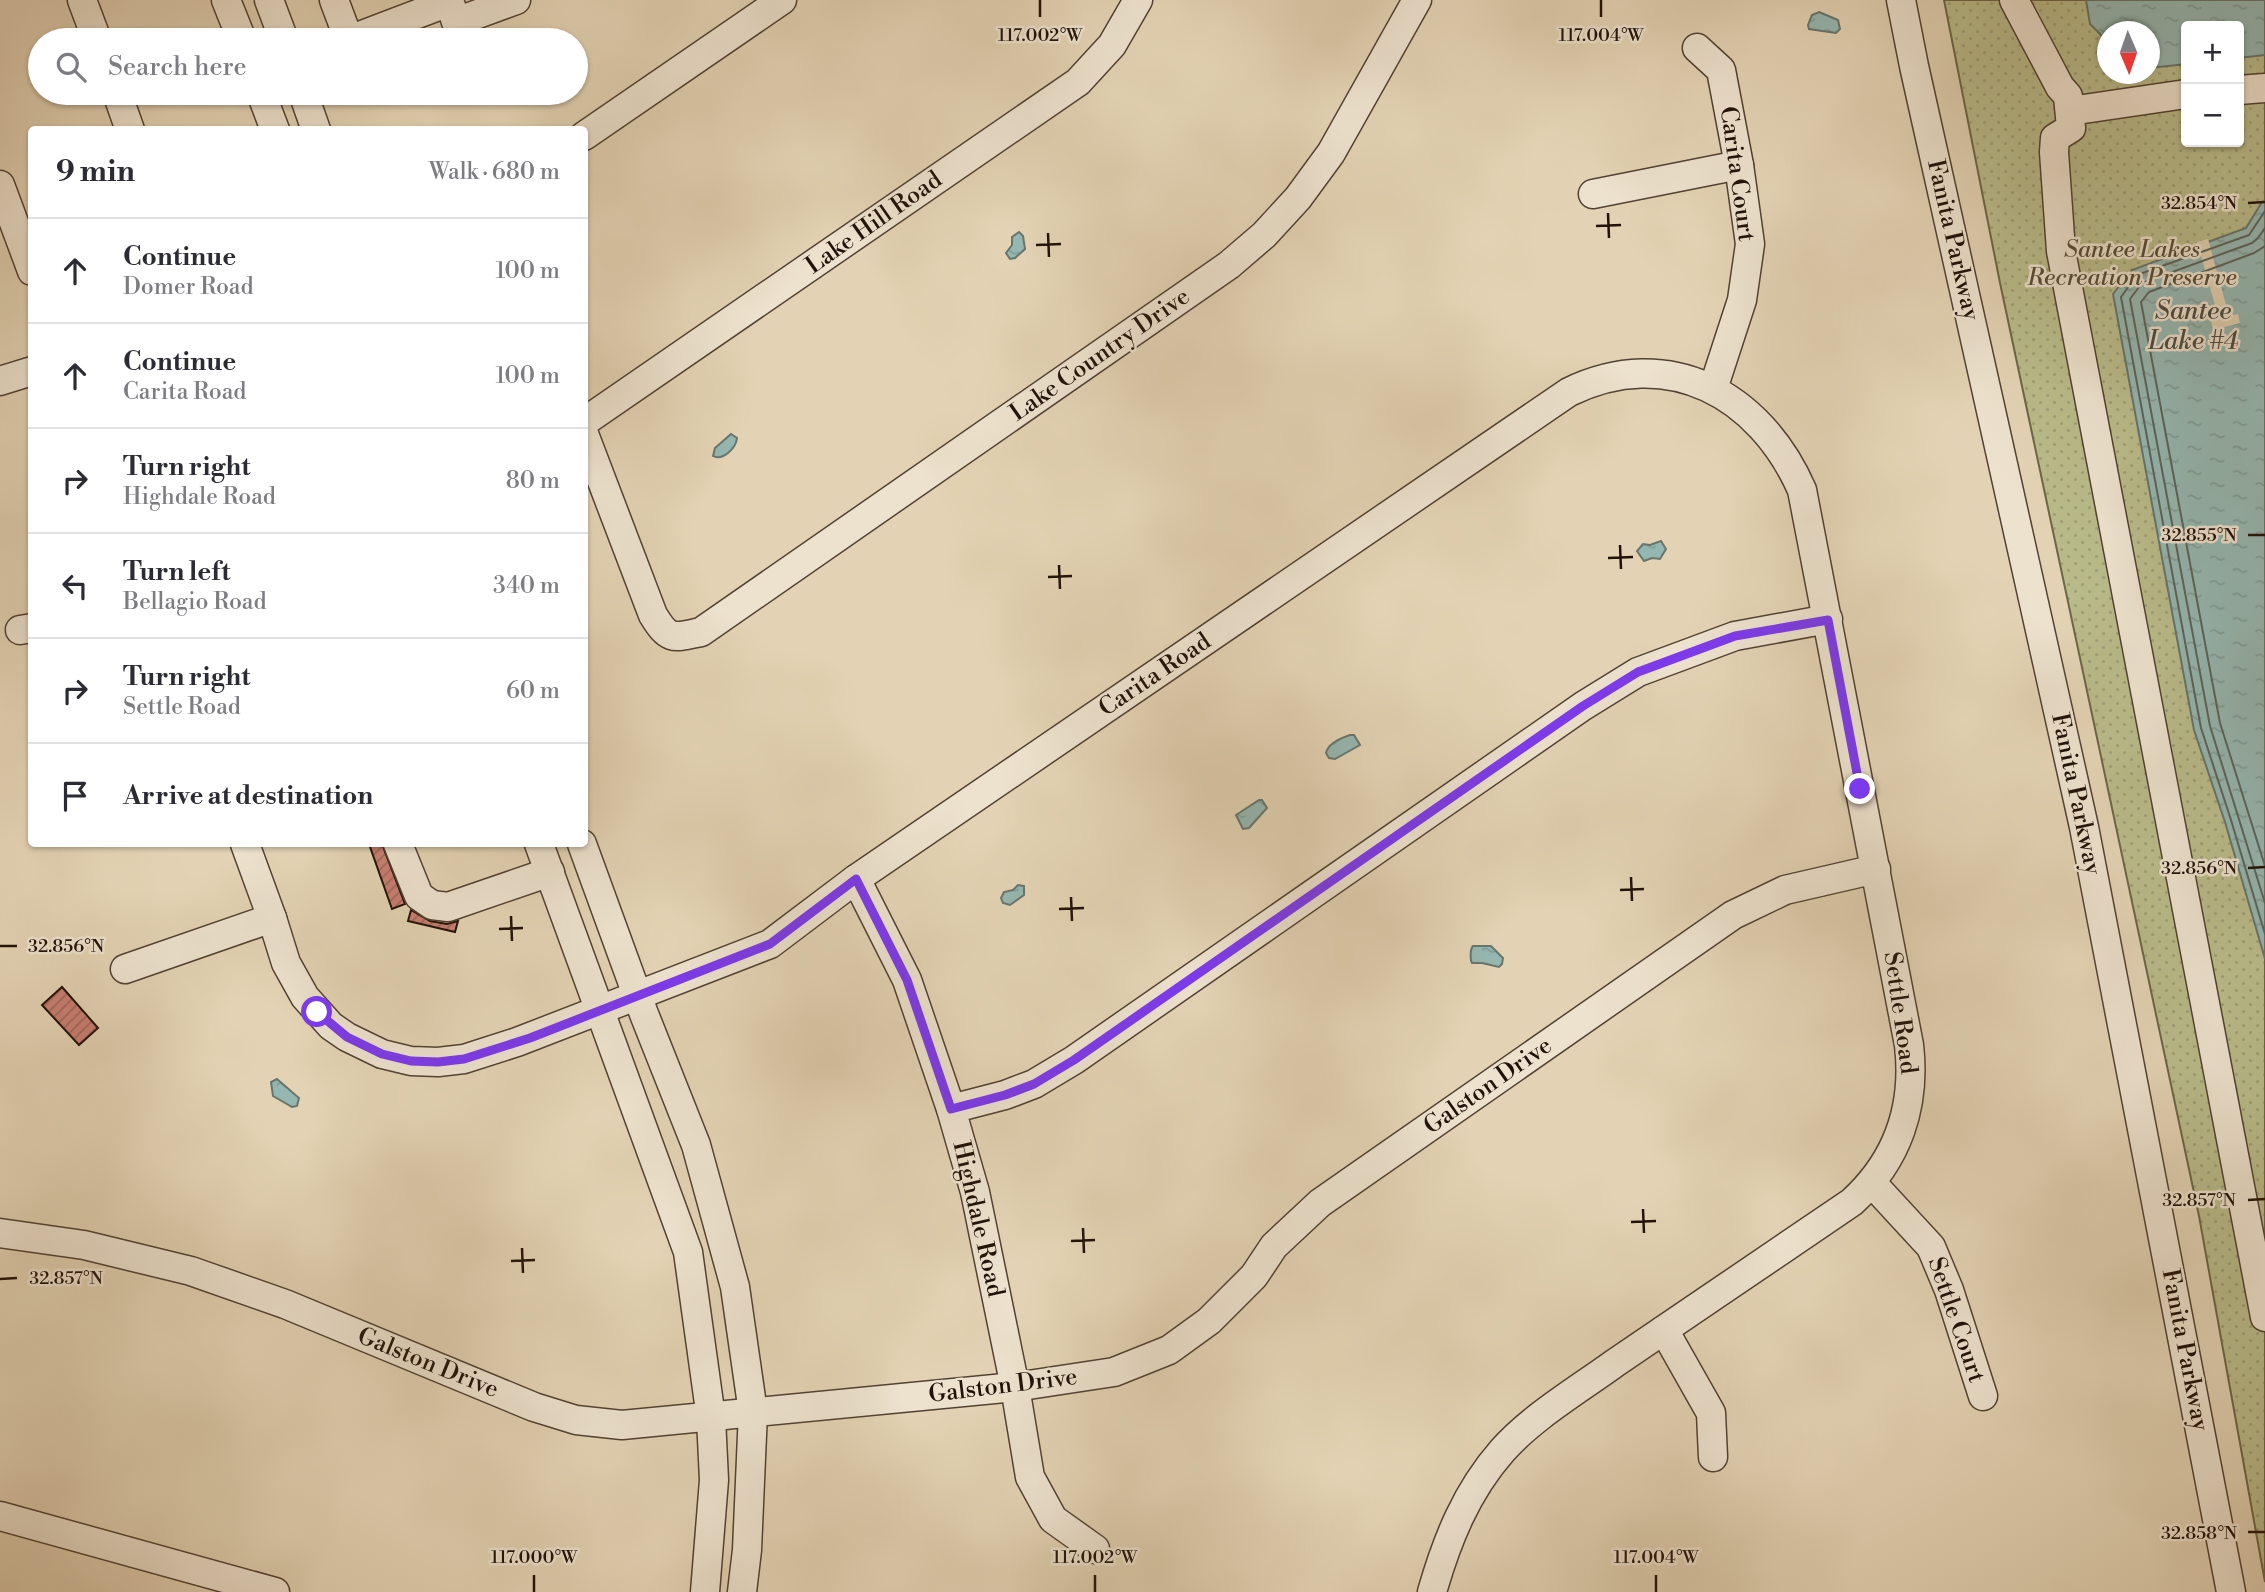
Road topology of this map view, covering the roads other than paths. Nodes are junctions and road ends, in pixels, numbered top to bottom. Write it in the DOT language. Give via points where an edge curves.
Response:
graph roads {
  1 [pos="82,0"];
  2 [pos="226,0"];
  3 [pos="334,0"];
  4 [pos="516,0"];
  5 [pos="782,0"];
  6 [pos="1138,0"];
  7 [pos="1901,0"];
  8 [pos="2014,0"];
  9 [pos="272,1"];
  10 [pos="449,1"];
  11 [pos="1414,1"];
  12 [pos="92,28"];
  13 [pos="237,28"];
  14 [pos="280,28"];
  15 [pos="344,28"];
  16 [pos="380,28"];
  17 [pos="1697,48"];
  18 [pos="2265,88"];
  19 [pos="2244,90"];
  20 [pos="2181,95"];
  21 [pos="121,105"];
  22 [pos="266,105"];
  23 [pos="307,105"];
  24 [pos="2070,111"];
  25 [pos="129,126"];
  26 [pos="273,126"];
  27 [pos="315,126"];
  28 [pos="588,133"];
  29 [pos="1739,164"];
  30 [pos="0,185"];
  31 [pos="1593,194"];
  32 [pos="28,260"];
  33 [pos="28,372"];
  34 [pos="0,381"];
  35 [pos="1713,389"];
  36 [pos="588,419"];
  37 [pos="588,444"];
  38 [pos="1828,620"];
  39 [pos="246,847"];
  40 [pos="399,847"];
  41 [pos="540,847"];
  42 [pos="583,847"];
  43 [pos="1876,869"];
  44 [pos="550,872"];
  45 [pos="856,879"];
  46 [pos="272,918"];
  47 [pos="125,969"];
  48 [pos="639,995"];
  49 [pos="600,1009"];
  50 [pos="951,1109"];
  51 [pos="1872,1183"];
  52 [pos="0,1233"];
  53 [pos="2264,1309"];
  54 [pos="1664,1330"];
  55 [pos="1015,1387"];
  56 [pos="1983,1396"];
  57 [pos="753,1412"];
  58 [pos="711,1418"];
  59 [pos="1713,1457"];
  60 [pos="0,1516"];
  61 [pos="1095,1549"];
  62 [pos="275,1592"];
  63 [pos="705,1592"];
  64 [pos="743,1592"];
  65 [pos="1432,1592"];
  66 [pos="2231,1592"];
  1 -- 12 [label="street"];
  2 -- 13 [label="street"];
  3 -- 15 [label="street"];
  4 -- 10 [label="street" via="457,22"];
  5 -- 28 [label="street"];
  6 -- 36 [label="street, Lake Hill Road" via="1112,45 1078,82"];
  7 -- 66 [label="street, Fanita Parkway" via="2084,827"];
  8 -- 24 [label="street" via="2068,96"];
  9 -- 14 [label="street"];
  10 -- 16 [label="street"];
  11 -- 37 [label="street, Lake Country Drive" via="1331,153 1264,235 1211,278 701,632 678,637 663,632"];
  17 -- 29 [label="street, Carita Court" via="1721,71"];
  18 -- 19 [label="street"];
  20 -- 24 [label="street"];
  21 -- 25 [label="street"];
  22 -- 26 [label="street"];
  23 -- 27 [label="street"];
  24 -- 53 [label="street" via="2071,128 2055,138 2054,152 2061,251"];
  29 -- 31 [label="street"];
  29 -- 35 [label="street, Carita Court" via="1750,244 1742,300"];
  30 -- 32 [label="street"];
  33 -- 34 [label="street"];
  35 -- 38 [label="street, Settle Road" via="1759,424 1794,472 1802,490"];
  35 -- 45 [label="street, Carita Road" via="1683,378 1647,373 1604,378 1569,392"];
  38 -- 43 [label="street, Settle Road"];
  38 -- 50 [label="street" via="1735,636 1638,672 1074,1060 1034,1084"];
  39 -- 46 [label="street, Carita Road"];
  40 -- 44 [label="street" via="419,896 439,906 458,904"];
  41 -- 44 [label="street"];
  42 -- 48 [label="street"];
  43 -- 51 [label="street, Settle Road" via="1912,1066 1903,1128"];
  43 -- 55 [label="street, Galston Drive" via="1785,890 1733,915 1320,1203 1274,1246 1254,1276 1209,1321 1169,1350 1114,1372"];
  44 -- 49 [label="street"];
  45 -- 48 [label="street, Carita Road" via="770,944"];
  45 -- 50 [label="street, Highdale Road" via="907,980"];
  46 -- 47 [label="street"];
  46 -- 49 [label="street, Carita Road" via="286,963 304,997 347,1037 382,1054 411,1061 464,1059"];
  48 -- 49 [label="street, Carita Road"];
  48 -- 57 [label="street" via="696,1144 735,1287"];
  49 -- 58 [label="street" via="688,1252"];
  50 -- 55 [label="street, Highdale Road" via="975,1192"];
  51 -- 54 [label="street, Settle Road" via="1852,1202"];
  51 -- 56 [label="street, Settle Court" via="1930,1247"];
  52 -- 58 [label="street, Galston Drive" via="84,1245 191,1270 576,1420 622,1425"];
  54 -- 59 [label="street" via="1711,1413"];
  54 -- 65 [label="street, Settle Road" via="1561,1401 1502,1451 1457,1520"];
  55 -- 57 [label="street, Galston Drive"];
  55 -- 61 [label="street, Highdale Road" via="1030,1477 1053,1519"];
  57 -- 58 [label="street, Galston Drive"];
  57 -- 64 [label="street"];
  58 -- 63 [label="street" via="715,1480"];
  60 -- 62 [label="street"];
}
